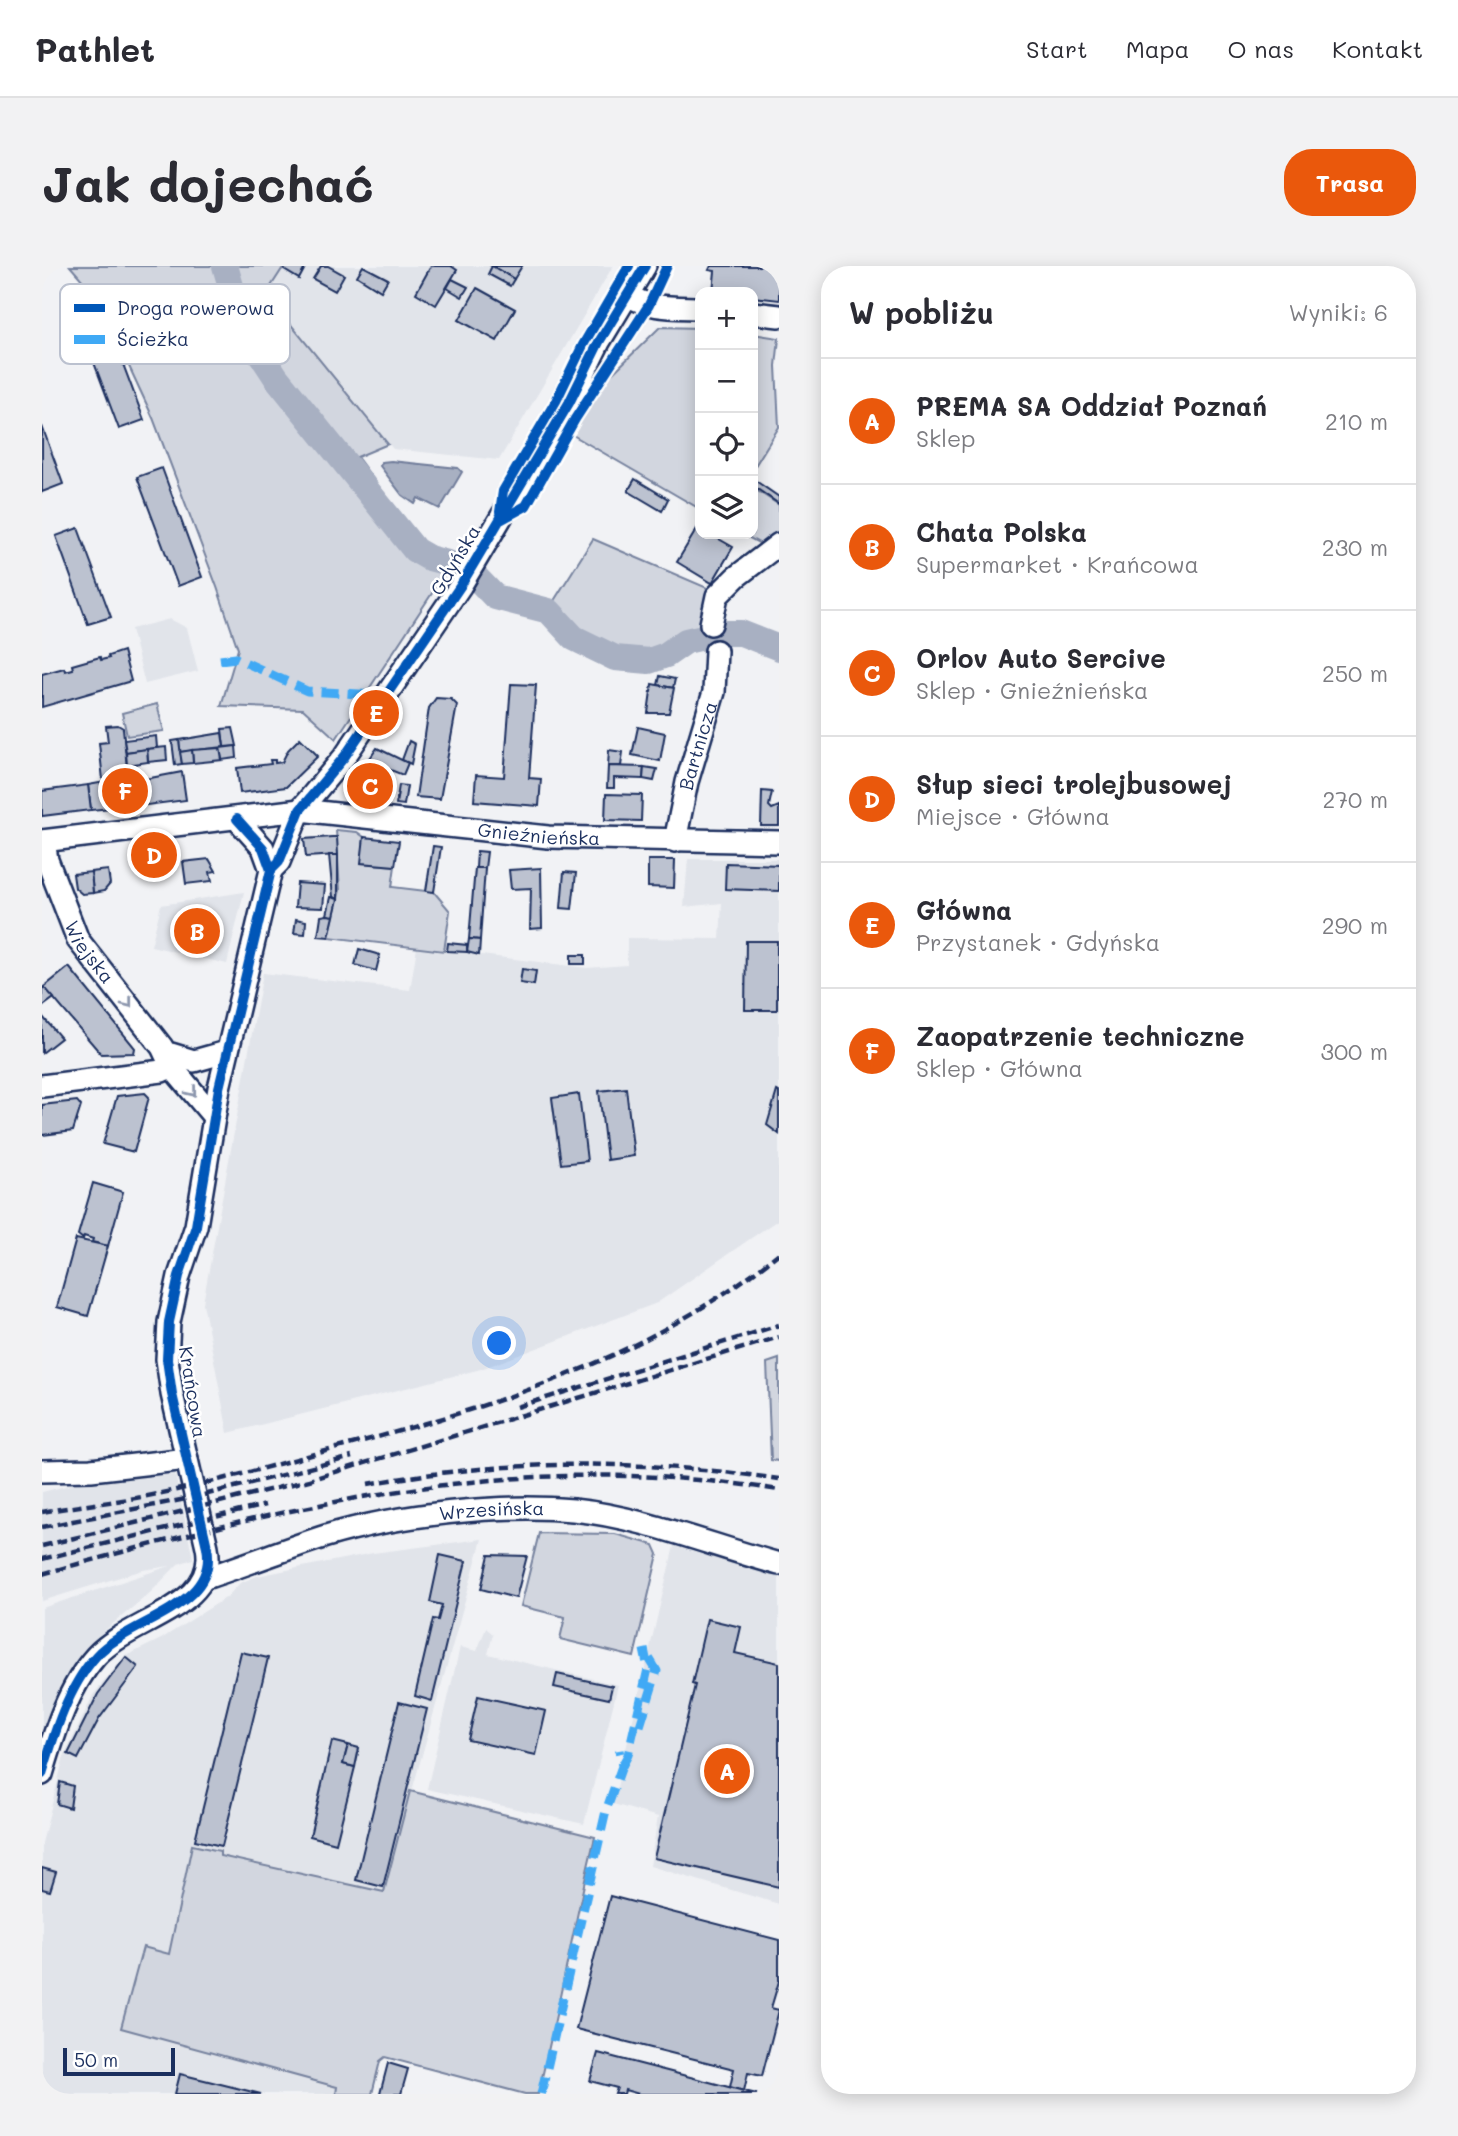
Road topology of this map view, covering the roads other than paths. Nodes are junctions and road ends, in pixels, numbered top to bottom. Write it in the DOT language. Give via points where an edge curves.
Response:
graph roads {
  1 [pos="638,276"];
  2 [pos="695,308"];
  3 [pos="758,314"];
  4 [pos="779,316"];
  5 [pos="779,544"];
  6 [pos="710,624"];
  7 [pos="716,651"];
  8 [pos="300,810"];
  9 [pos="237,819"];
  10 [pos="43,841"];
  11 [pos="676,841"];
  12 [pos="779,842"];
  13 [pos="263,848"];
  14 [pos="271,870"];
  15 [pos="226,1052"];
  16 [pos="172,1058"];
  17 [pos="42,1086"];
  18 [pos="214,1117"];
  19 [pos="187,1459"];
  20 [pos="42,1471"];
  21 [pos="779,1564"];
  22 [pos="205,1578"];
  23 [pos="42,1774"];
  1 -- 2 [label="street" via="640,303"];
  1 -- 8 [label="street, Gdyńska" via="461,585 345,756"];
  3 -- 4 [label="street"];
  5 -- 6 [label="street" via="717,596"];
  7 -- 11 [label="street, Bartnicza" via="714,691 684,793"];
  8 -- 9 [label="street, Gnieźnieńska"];
  8 -- 11 [label="street, Gnieźnieńska" via="548,837"];
  8 -- 13 [label="street" via="274,825"];
  8 -- 14 [label="street, Krańcowa" via="279,862"];
  9 -- 10 [label="street, Gnieźnieńska"];
  9 -- 13 [label="street"];
  10 -- 16 [label="street, Wiejska, one-way" via="78,940"];
  11 -- 12 [label="street, Gnieźnieńska"];
  13 -- 14 [label="street"];
  14 -- 15 [label="street, Krańcowa"];
  15 -- 16 [label="street" via="199,1060"];
  15 -- 18 [label="street, Krańcowa"];
  16 -- 17 [label="street" via="162,1071"];
  16 -- 18 [label="street, Wiejska, one-way"];
  18 -- 19 [label="street, Krańcowa" via="205,1188 169,1322 169,1373"];
  19 -- 20 [label="street"];
  19 -- 22 [label="street, Krańcowa" via="209,1558"];
  21 -- 22 [label="street, Wrzesińska" via="611,1516 535,1509 425,1516 372,1526 327,1536"];
  22 -- 23 [label="street" via="184,1600 118,1637 97,1656 66,1706"];
}
